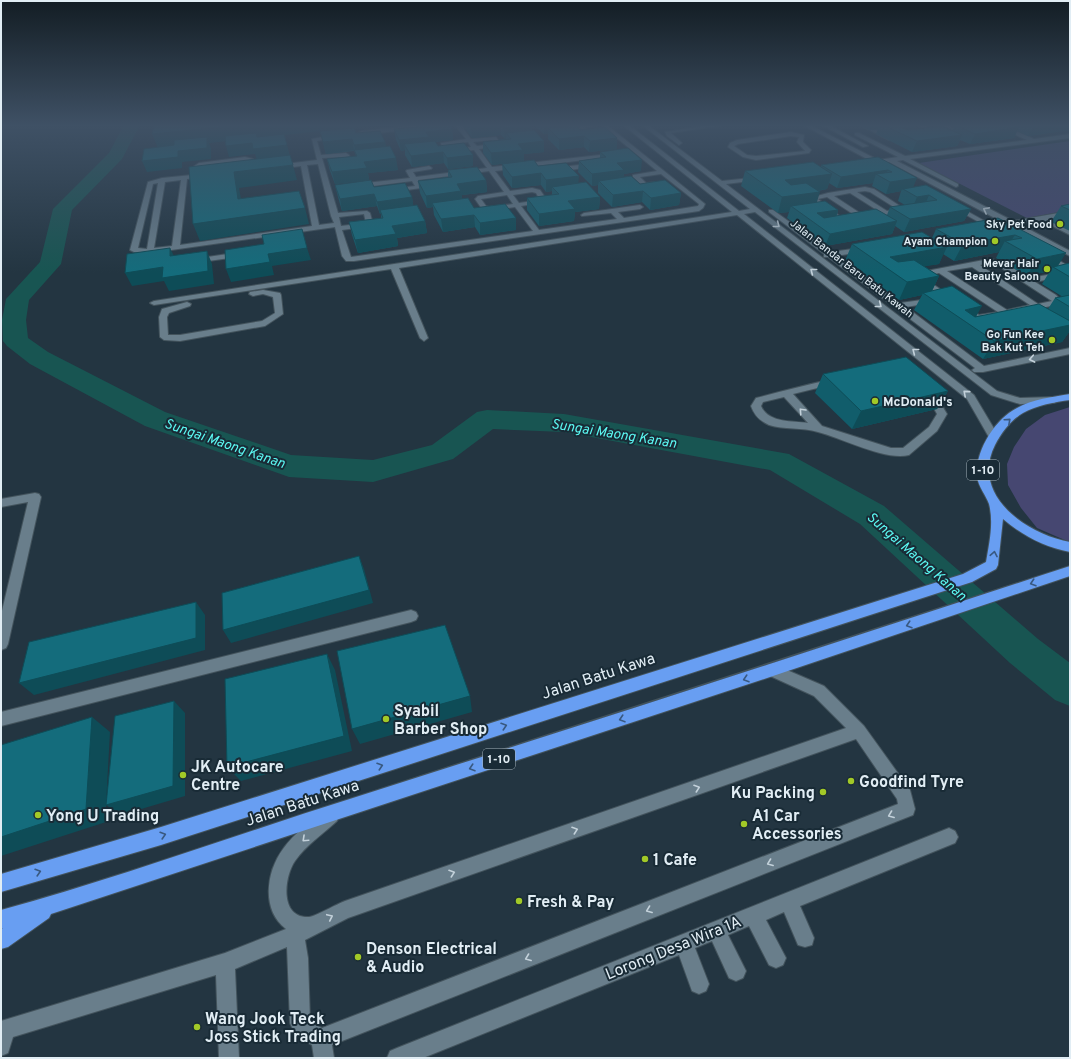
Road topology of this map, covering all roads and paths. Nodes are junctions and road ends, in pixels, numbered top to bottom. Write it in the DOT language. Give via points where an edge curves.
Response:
graph roads {
  1 [pos="213,174"];
  2 [pos="306,174"];
  3 [pos="325,174"];
  4 [pos="411,174"];
  5 [pos="453,174"];
  6 [pos="493,174"];
  7 [pos="649,174"];
  8 [pos="665,174"];
  9 [pos="689,174"];
  10 [pos="716,174"];
  11 [pos="919,174"];
  12 [pos="936,174"];
  13 [pos="196,176"];
  14 [pos="767,177"];
  15 [pos="184,178"];
  16 [pos="414,179"];
  17 [pos="162,180"];
  18 [pos="726,181"];
  19 [pos="675,182"];
  20 [pos="351,186"];
  21 [pos="426,186"];
  22 [pos="419,187"];
  23 [pos="335,188"];
  24 [pos="962,188"];
  25 [pos="328,189"];
  26 [pos="743,190"];
  27 [pos="385,191"];
  28 [pos="851,191"];
  29 [pos="508,193"];
  30 [pos="828,195"];
  31 [pos="948,202"];
  32 [pos="517,205"];
  33 [pos="640,207"];
  34 [pos="766,208"];
  35 [pos="757,210"];
  36 [pos="613,211"];
  37 [pos="740,213"];
  38 [pos="886,213"];
  39 [pos="1070,213"];
  40 [pos="584,215"];
  41 [pos="334,216"];
  42 [pos="862,217"];
  43 [pos="1041,218"];
  44 [pos="1021,219"];
  45 [pos="622,220"];
  46 [pos="1012,223"];
  47 [pos="337,227"];
  48 [pos="992,227"];
  49 [pos="316,228"];
  50 [pos="1038,228"];
  51 [pos="977,229"];
  52 [pos="537,232"];
  53 [pos="1070,233"];
  54 [pos="1005,234"];
  55 [pos="461,237"];
  56 [pos="442,243"];
  57 [pos="415,244"];
  58 [pos="176,247"];
  59 [pos="869,248"];
  60 [pos="150,251"];
  61 [pos="251,252"];
  62 [pos="1038,252"];
  63 [pos="1070,254"];
  64 [pos="831,255"];
  65 [pos="817,257"];
  66 [pos="190,262"];
  67 [pos="973,264"];
  68 [pos="394,266"];
  69 [pos="940,270"];
  70 [pos="1070,271"];
  71 [pos="1028,281"];
  72 [pos="232,293"];
  73 [pos="946,297"];
  74 [pos="154,303"];
  75 [pos="900,306"];
  76 [pos="1038,307"];
  77 [pos="1005,313"];
  78 [pos="424,338"];
  79 [pos="1070,351"];
  80 [pos="984,369"];
  81 [pos="967,372"];
  82 [pos="946,376"];
  83 [pos="920,380"];
  84 [pos="786,393"];
  85 [pos="1070,397"];
  86 [pos="1055,400"];
  87 [pos="818,428"];
  88 [pos="994,437"];
  89 [pos="1,503"];
  90 [pos="995,505"];
  91 [pos="1070,547"];
  92 [pos="1070,571"];
  93 [pos="411,616"];
  94 [pos="1,644"];
  95 [pos="773,670"];
  96 [pos="1,719"];
  97 [pos="860,731"];
  98 [pos="334,812"];
  99 [pos="949,836"];
  100 [pos="1,883"];
  101 [pos="788,901"];
  102 [pos="52,906"];
  103 [pos="753,915"];
  104 [pos="1,919"];
  105 [pos="716,930"];
  106 [pos="303,931"];
  107 [pos="805,938"];
  108 [pos="1,940"];
  109 [pos="684,943"];
  110 [pos="776,958"];
  111 [pos="225,964"];
  112 [pos="736,971"];
  113 [pos="700,984"];
  114 [pos="2,1036"];
  115 [pos="322,1048"];
  116 [pos="229,1058"];
  117 [pos="397,1058"];
  1 -- 13 [label="street"];
  2 -- 49 [label="street"];
  3 -- 25 [label="street"];
  4 -- 16 [label="street"];
  5 -- 16 [label="street"];
  6 -- 29 [label="street"];
  7 -- 19 [label="street" via="635,177 647,186"];
  8 -- 19 [label="street"];
  9 -- 37 [label="street"];
  10 -- 18 [label="street, Jalan Bandar Baru Batu Kawah"];
  46 -- 11 [label="street, one-way"];
  12 -- 24 [label="street"];
  13 -- 15 [label="street"];
  14 -- 18 [label="street"];
  15 -- 17 [label="street"];
  15 -- 58 [label="street"];
  16 -- 20 [label="street"];
  16 -- 22 [label="street"];
  17 -- 60 [label="street"];
  17 -- 60 [label="street" via="148,185 134,250"];
  18 -- 26 [label="street"];
  18 -- 35 [label="street, Jalan Bandar Baru Batu Kawah"];
  19 -- 45 [label="street" via="702,204 699,209"];
  21 -- 22 [label="street"];
  22 -- 27 [label="street"];
  23 -- 25 [label="street"];
  25 -- 41 [label="street"];
  28 -- 30 [label="street"];
  28 -- 38 [label="street"];
  28 -- 38 [label="street" via="872,190 890,198 903,210"];
  29 -- 32 [label="street"];
  29 -- 32 [label="street" via="536,190 544,200"];
  29 -- 32 [label="street" via="478,199 486,209"];
  30 -- 42 [label="street"];
  30 -- 42 [label="street" via="813,198 822,209 840,219"];
  31 -- 48 [label="street"];
  32 -- 52 [label="street"];
  33 -- 36 [label="street"];
  34 -- 64 [label="street" via="782,216"];
  35 -- 37 [label="street"];
  35 -- 65 [label="street, Jalan Bandar Baru Batu Kawah, one-way"];
  36 -- 40 [label="street"];
  36 -- 45 [label="street"];
  37 -- 68 [label="street"];
  82 -- 37 [label="street, one-way"];
  38 -- 42 [label="street"];
  39 -- 43 [label="street"];
  41 -- 47 [label="street"];
  41 -- 47 [label="street" via="365,212 370,224"];
  43 -- 44 [label="street"];
  43 -- 53 [label="street"];
  44 -- 46 [label="street"];
  44 -- 50 [label="street"];
  45 -- 52 [label="street"];
  46 -- 48 [label="street"];
  46 -- 63 [label="street"];
  47 -- 49 [label="street"];
  47 -- 56 [label="street" via="349,259"];
  48 -- 51 [label="street"];
  48 -- 54 [label="street"];
  49 -- 58 [label="street" via="260,239"];
  52 -- 56 [label="street"];
  55 -- 56 [label="street"];
  56 -- 57 [label="street"];
  58 -- 60 [label="street"];
  59 -- 64 [label="street"];
  61 -- 66 [label="street"];
  62 -- 70 [label="street"];
  64 -- 65 [label="street"];
  64 -- 75 [label="street"];
  65 -- 81 [label="street, Jalan Bandar Baru Batu Kawah, one-way"];
  67 -- 69 [label="street"];
  67 -- 71 [label="street" via="989,261 999,263"];
  67 -- 76 [label="street"];
  68 -- 72 [label="street"];
  68 -- 78 [label="street"];
  69 -- 73 [label="street" via="918,276"];
  69 -- 77 [label="street"];
  70 -- 71 [label="street"];
  71 -- 76 [label="street" via="1058,302"];
  72 -- 72 [label="street" via="263,292 277,295 279,314 265,323 180,338 164,337 165,311 179,305"];
  72 -- 74 [label="street"];
  73 -- 75 [label="street"];
  73 -- 77 [label="street" via="977,318"];
  75 -- 80 [label="street"];
  76 -- 77 [label="street"];
  79 -- 80 [label="street, one-way"];
  80 -- 81 [label="street"];
  81 -- 82 [label="street"];
  81 -- 86 [label="street, Jalan Bandar Baru Batu Kawah" via="994,393 1020,400"];
  82 -- 83 [label="street"];
  88 -- 82 [label="street, one-way" via="971,397"];
  83 -- 84 [label="street" via="902,372 886,373"];
  83 -- 87 [label="street" via="940,407 942,414 933,429 906,452 890,452"];
  87 -- 84 [label="street, one-way"];
  84 -- 87 [label="street" via="759,400 756,406 759,414 772,422"];
  85 -- 86 [label="highway, Jalan Batu Kawa / 1-10"];
  88 -- 86 [label="highway, Jalan Batu Kawa / 1-10, one-way" via="1020,410"];
  88 -- 90 [label="highway, Jalan Batu Kawa / 1-10" via="984,456 983,477"];
  89 -- 94 [label="street" via="35,496"];
  90 -- 91 [label="highway" via="1014,524 1038,538"];
  100 -- 90 [label="highway, Jalan Batu Kawa / 1-10, one-way" via="161,836 967,578 992,565 995,547"];
  92 -- 95 [label="highway, Jalan Batu Kawa / 1-10, one-way"];
  93 -- 96 [label="street"];
  95 -- 97 [label="street" via="819,691"];
  95 -- 98 [label="highway, Jalan Batu Kawa / 1-10, one-way"];
  106 -- 97 [label="street, one-way" via="345,910"];
  97 -- 115 [label="street, one-way" via="904,796 907,809"];
  98 -- 102 [label="highway, Jalan Batu Kawa / 1-10"];
  98 -- 106 [label="street, one-way" via="292,851 282,868 277,894 281,909"];
  99 -- 101 [label="street, Lorong Desa Wira 1A"];
  101 -- 103 [label="street, Lorong Desa Wira 1A"];
  101 -- 107 [label="street"];
  102 -- 104 [label="highway, Jalan Batu Kawa / 1-10"];
  102 -- 108 [label="highway"];
  103 -- 105 [label="street, Lorong Desa Wira 1A"];
  103 -- 110 [label="street"];
  105 -- 109 [label="street, Lorong Desa Wira 1A"];
  105 -- 112 [label="street"];
  106 -- 111 [label="street"];
  106 -- 115 [label="street" via="298,958 300,1023"];
  109 -- 113 [label="street"];
  109 -- 117 [label="street, Lorong Desa Wira 1A"];
  111 -- 114 [label="street"];
  111 -- 116 [label="street"];
}
